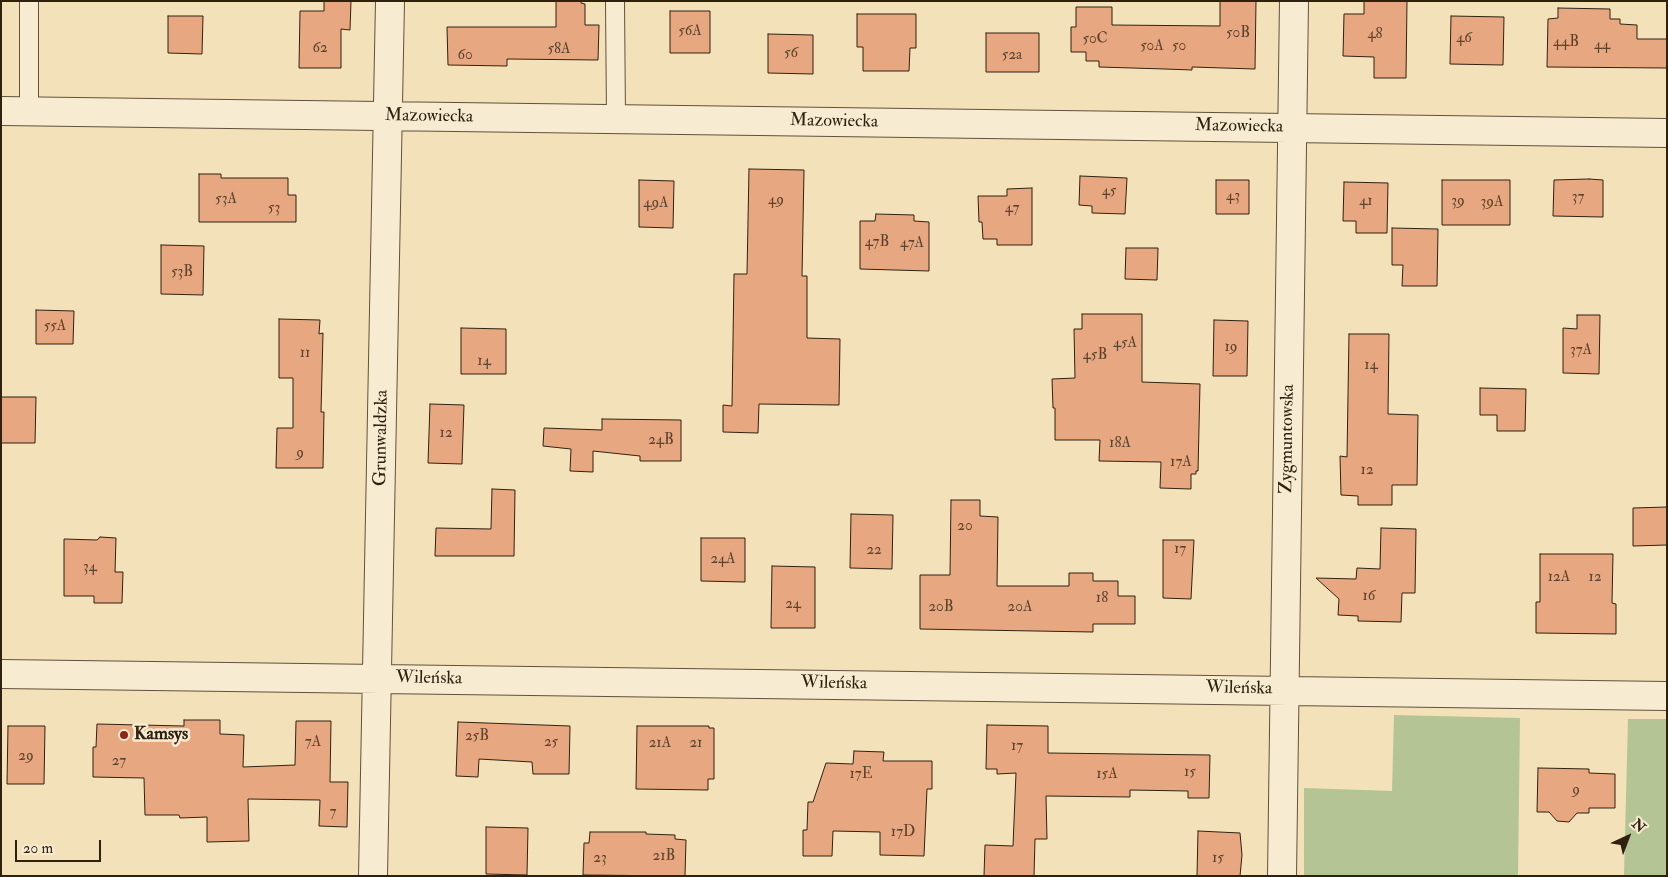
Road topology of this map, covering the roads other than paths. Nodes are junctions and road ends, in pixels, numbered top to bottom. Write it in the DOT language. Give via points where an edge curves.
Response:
graph roads {
  1 [pos="29,1"];
  2 [pos="390,1"];
  3 [pos="615,1"];
  4 [pos="1294,1"];
  5 [pos="1,111"];
  6 [pos="30,112"];
  7 [pos="389,116"];
  8 [pos="616,119"];
  9 [pos="1293,128"];
  10 [pos="1667,133"];
  11 [pos="1,674"];
  12 [pos="376,679"];
  13 [pos="1285,689"];
  14 [pos="1667,696"];
  15 [pos="373,876"];
  16 [pos="1282,876"];
  1 -- 6 [label="lane"];
  2 -- 7 [label="street, Grunwaldzka"];
  3 -- 8 [label="lane"];
  4 -- 9 [label="street, Zygmuntowska"];
  5 -- 6 [label="street, Mazowiecka"];
  6 -- 7 [label="street, Mazowiecka"];
  7 -- 8 [label="street, Mazowiecka"];
  7 -- 12 [label="street, Grunwaldzka"];
  8 -- 9 [label="street, Mazowiecka"];
  9 -- 10 [label="street, Mazowiecka"];
  9 -- 13 [label="street, Zygmuntowska"];
  11 -- 12 [label="street, Wileńska"];
  12 -- 13 [label="street, Wileńska"];
  12 -- 15 [label="street, Grunwaldzka"];
  13 -- 14 [label="street, Wileńska"];
  13 -- 16 [label="street, Zygmuntowska"];
}
